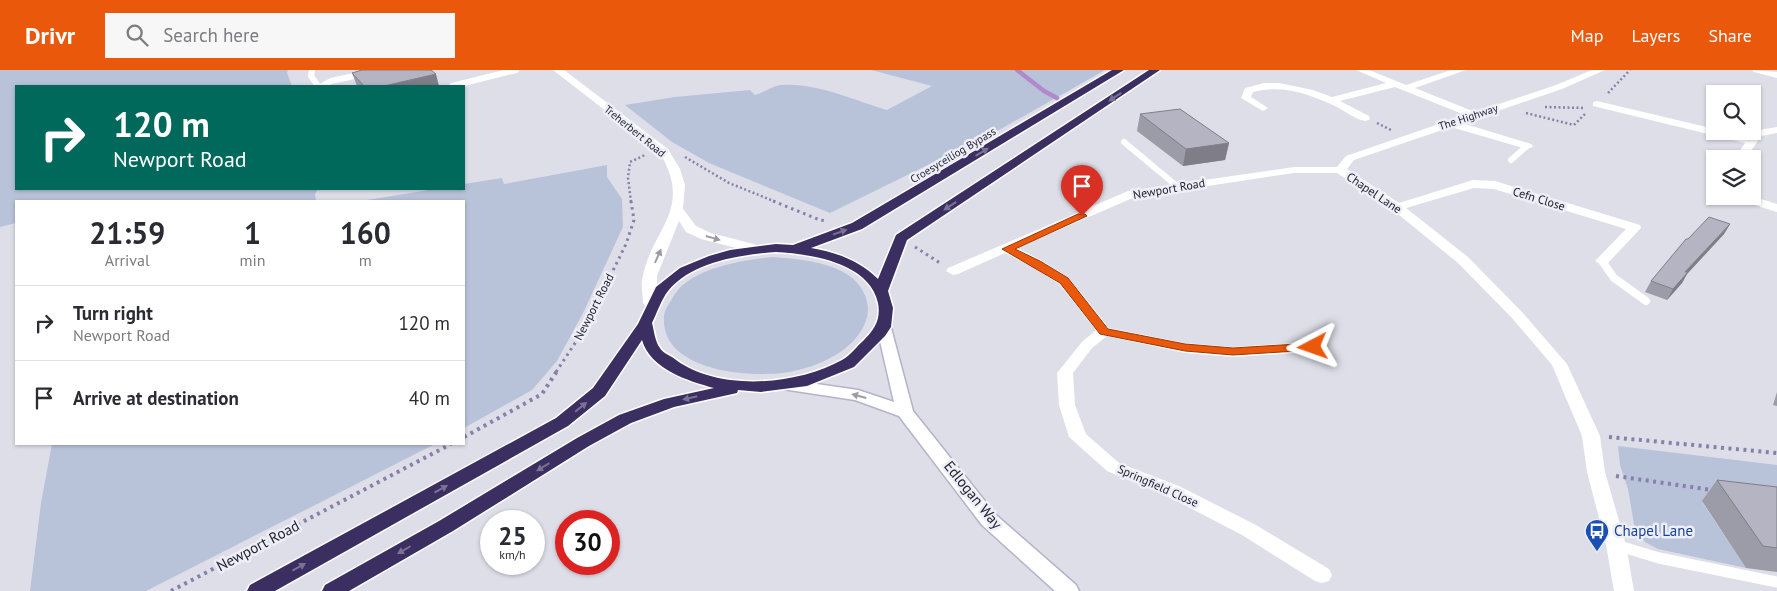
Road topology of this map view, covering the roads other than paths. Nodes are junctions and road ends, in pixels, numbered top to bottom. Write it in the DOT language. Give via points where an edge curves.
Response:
graph roads {
  1 [pos="312,70"];
  2 [pos="382,70"];
  3 [pos="516,70"];
  4 [pos="558,70"];
  5 [pos="1119,70"];
  6 [pos="1155,70"];
  7 [pos="1361,70"];
  8 [pos="1461,70"];
  9 [pos="1600,70"];
  10 [pos="1757,70"];
  11 [pos="1777,75"];
  12 [pos="1395,84"];
  13 [pos="317,85"];
  14 [pos="324,85"];
  15 [pos="456,85"];
  16 [pos="1406,88"];
  17 [pos="1332,100"];
  18 [pos="1598,103"];
  19 [pos="1263,108"];
  20 [pos="1473,115"];
  21 [pos="1365,118"];
  22 [pos="1449,123"];
  23 [pos="1777,130"];
  24 [pos="1752,141"];
  25 [pos="1124,142"];
  26 [pos="1527,146"];
  27 [pos="1746,150"];
  28 [pos="1512,160"];
  29 [pos="1340,170"];
  30 [pos="1178,187"];
  31 [pos="1761,203"];
  32 [pos="1397,207"];
  33 [pos="1777,208"];
  34 [pos="678,211"];
  35 [pos="756,249"];
  36 [pos="795,249"];
  37 [pos="1007,249"];
  38 [pos="1602,261"];
  39 [pos="953,271"];
  40 [pos="881,290"];
  41 [pos="1646,300"];
  42 [pos="650,303"];
  43 [pos="644,326"];
  44 [pos="884,328"];
  45 [pos="1104,331"];
  46 [pos="1313,347"];
  47 [pos="789,385"];
  48 [pos="737,387"];
  49 [pos="905,412"];
  50 [pos="1616,546"];
  51 [pos="1322,576"];
  52 [pos="1777,582"];
  53 [pos="256,591"];
  54 [pos="332,591"];
  55 [pos="1069,591"];
  56 [pos="1624,591"];
  1 -- 13 [label="lane" via="311,76"];
  2 -- 14 [label="lane"];
  3 -- 15 [label="lane"];
  4 -- 34 [label="street, Treherbert Road" via="664,151 674,164 680,186"];
  36 -- 5 [label="highway, Croesyceiliog Bypass, one-way" via="857,226"];
  6 -- 40 [label="highway, one-way" via="901,238"];
  7 -- 12 [label="street"];
  8 -- 16 [label="street"];
  9 -- 20 [label="street, The Highway"];
  10 -- 11 [label="street"];
  12 -- 16 [label="street"];
  12 -- 17 [label="street"];
  16 -- 20 [label="street"];
  17 -- 19 [label="street" via="1304,90 1261,85 1249,90 1246,98"];
  17 -- 21 [label="street"];
  18 -- 24 [label="street"];
  20 -- 22 [label="street, The Highway"];
  22 -- 26 [label="street"];
  22 -- 29 [label="street, The Highway" via="1350,158"];
  23 -- 24 [label="street" via="1757,133"];
  24 -- 27 [label="street"];
  25 -- 30 [label="lane"];
  26 -- 28 [label="lane"];
  29 -- 30 [label="street, Newport Road" via="1294,170"];
  29 -- 32 [label="street, Chapel Lane"];
  30 -- 37 [label="street, Newport Road" via="1132,194"];
  31 -- 33 [label="street"];
  32 -- 38 [label="street, Cefn Close" via="1473,184 1495,185 1635,228"];
  32 -- 50 [label="street, Chapel Lane" via="1464,260 1559,364 1591,436 1596,472"];
  34 -- 35 [label="street, one-way" via="692,228 706,236"];
  42 -- 34 [label="street, Treherbert Road, one-way" via="649,277"];
  35 -- 36 [label="highway"];
  35 -- 42 [label="highway" via="692,267 667,283"];
  36 -- 40 [label="highway" via="847,262 867,274"];
  37 -- 39 [label="street, Newport Road"];
  37 -- 45 [label="street" via="1064,281"];
  38 -- 41 [label="lane" via="1614,278"];
  40 -- 44 [label="highway" via="887,308"];
  42 -- 43 [label="highway"];
  43 -- 48 [label="highway" via="650,347 669,366 699,380"];
  53 -- 43 [label="highway, one-way" via="562,422 599,392"];
  44 -- 47 [label="highway" via="871,346 851,363 822,376"];
  44 -- 49 [label="street, Edlogan Way"];
  45 -- 46 [label="street" via="1185,348 1233,352"];
  45 -- 51 [label="street, Springfield Close" via="1087,344 1066,373 1067,405 1078,437 1114,466 1173,491 1249,530"];
  47 -- 48 [label="highway"];
  49 -- 47 [label="street, one-way" via="858,395"];
  48 -- 54 [label="highway, one-way" via="670,403 625,419"];
  49 -- 55 [label="street, Edlogan Way" via="989,520"];
  50 -- 52 [label="lane"];
  50 -- 56 [label="street, Chapel Lane"];
}
